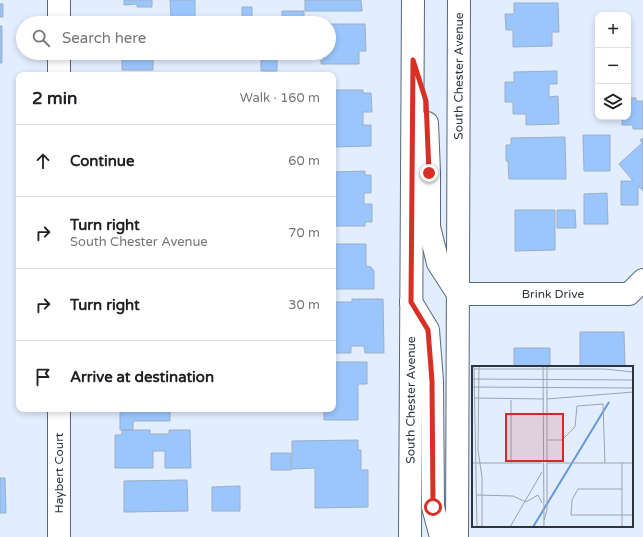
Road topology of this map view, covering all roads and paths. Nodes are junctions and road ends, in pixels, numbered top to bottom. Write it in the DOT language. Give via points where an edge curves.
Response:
graph roads {
  1 [pos="59,0"];
  2 [pos="413,0"];
  3 [pos="458,0"];
  4 [pos="59,16"];
  5 [pos="59,60"];
  6 [pos="413,60"];
  7 [pos="59,72"];
  8 [pos="643,280"];
  9 [pos="458,294"];
  10 [pos="411,302"];
  11 [pos="59,412"];
  12 [pos="59,537"];
  13 [pos="410,537"];
  14 [pos="441,537"];
  15 [pos="457,537"];
  1 -- 4 [label="main road"];
  2 -- 6 [label="main road, South Chester Avenue"];
  3 -- 9 [label="main road, South Chester Avenue"];
  5 -- 7 [label="main road"];
  6 -- 9 [label="main road" via="426,101 429,227 438,263"];
  6 -- 10 [label="main road, South Chester Avenue"];
  8 -- 9 [label="main road, Brink Drive" via="629,294"];
  9 -- 15 [label="main road, South Chester Avenue"];
  10 -- 13 [label="main road, South Chester Avenue"];
  10 -- 14 [label="main road" via="428,330 432,381 433,507"];
  11 -- 12 [label="main road, Haybert Court"];
}
